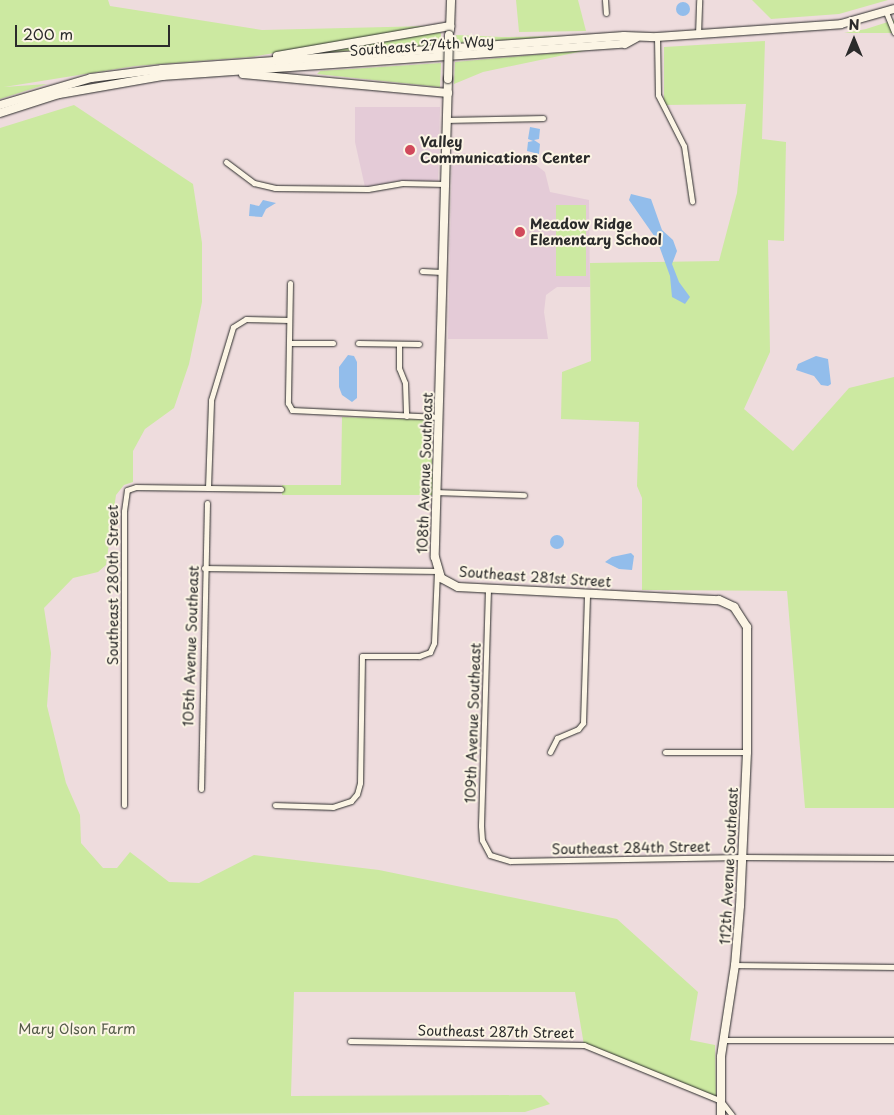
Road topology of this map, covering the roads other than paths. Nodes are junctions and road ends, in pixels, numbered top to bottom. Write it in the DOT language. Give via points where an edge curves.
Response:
graph roads {
  1 [pos="450,0"];
  2 [pos="605,0"];
  3 [pos="699,0"];
  4 [pos="890,11"];
  5 [pos="606,13"];
  6 [pos="450,26"];
  7 [pos="894,32"];
  8 [pos="698,35"];
  9 [pos="636,38"];
  10 [pos="657,38"];
  11 [pos="233,64"];
  12 [pos="208,73"];
  13 [pos="448,93"];
  14 [pos="0,105"];
  15 [pos="0,113"];
  16 [pos="542,118"];
  17 [pos="447,120"];
  18 [pos="226,162"];
  19 [pos="445,184"];
  20 [pos="692,201"];
  21 [pos="422,272"];
  22 [pos="442,272"];
  23 [pos="290,283"];
  24 [pos="289,320"];
  25 [pos="289,343"];
  26 [pos="333,343"];
  27 [pos="358,344"];
  28 [pos="399,344"];
  29 [pos="419,344"];
  30 [pos="406,416"];
  31 [pos="439,417"];
  32 [pos="208,488"];
  33 [pos="280,490"];
  34 [pos="437,492"];
  35 [pos="524,495"];
  36 [pos="207,503"];
  37 [pos="204,568"];
  38 [pos="437,571"];
  39 [pos="488,589"];
  40 [pos="587,594"];
  41 [pos="743,618"];
  42 [pos="550,752"];
  43 [pos="665,752"];
  44 [pos="747,752"];
  45 [pos="201,789"];
  46 [pos="124,805"];
  47 [pos="275,805"];
  48 [pos="490,855"];
  49 [pos="742,857"];
  50 [pos="894,858"];
  51 [pos="735,965"];
  52 [pos="894,967"];
  53 [pos="723,1040"];
  54 [pos="894,1040"];
  55 [pos="350,1041"];
  56 [pos="721,1101"];
  57 [pos="722,1115"];
  58 [pos="732,1115"];
  1 -- 6 [label="main road, 108th Avenue Southeast"];
  2 -- 5 [label="street"];
  3 -- 8 [label="street"];
  4 -- 7 [label="street"];
  4 -- 8 [label="main road, Southeast 274th Way" via="840,24"];
  6 -- 11 [label="main road"];
  6 -- 13 [label="main road, 108th Avenue Southeast, bridge"];
  8 -- 10 [label="main road, Southeast 274th Way"];
  9 -- 10 [label="main road, Southeast 274th Way"];
  9 -- 11 [label="main road, Southeast 274th Way" via="624,36"];
  9 -- 12 [label="main road, Southeast 274th Way" via="624,44"];
  10 -- 20 [label="street" via="658,95 684,146"];
  11 -- 14 [label="main road" via="91,78"];
  12 -- 13 [label="main road"];
  12 -- 15 [label="main road" via="93,86"];
  13 -- 17 [label="main road, 108th Avenue Southeast"];
  16 -- 17 [label="street"];
  17 -- 19 [label="main road, 108th Avenue Southeast"];
  18 -- 19 [label="street" via="254,184 275,188 368,189 402,183"];
  19 -- 22 [label="main road, 108th Avenue Southeast"];
  21 -- 22 [label="street"];
  22 -- 31 [label="main road, 108th Avenue Southeast"];
  23 -- 24 [label="street"];
  24 -- 25 [label="street"];
  24 -- 32 [label="street" via="246,319 236,322 211,400"];
  25 -- 26 [label="street"];
  25 -- 30 [label="street" via="288,404 295,413"];
  27 -- 28 [label="street"];
  28 -- 29 [label="street"];
  28 -- 30 [label="street" via="399,368 406,383"];
  30 -- 31 [label="street"];
  31 -- 34 [label="main road, 108th Avenue Southeast"];
  32 -- 33 [label="street, Southeast 280th Street"];
  32 -- 46 [label="street, Southeast 280th Street" via="136,487 129,488 125,494"];
  34 -- 35 [label="street"];
  34 -- 38 [label="main road, 108th Avenue Southeast"];
  36 -- 37 [label="street, 105th Avenue Southeast"];
  37 -- 38 [label="street"];
  37 -- 45 [label="street, 105th Avenue Southeast"];
  38 -- 39 [label="main road, Southeast 281st Street" via="450,585"];
  38 -- 47 [label="street, 108th Avenue Southeast" via="434,643 430,652 419,656 362,656 358,794 350,801 333,807"];
  39 -- 40 [label="main road, Southeast 281st Street"];
  39 -- 48 [label="street, 109th Avenue Southeast" via="481,826 482,840"];
  40 -- 41 [label="main road, Southeast 281st Street" via="718,600 734,607"];
  40 -- 42 [label="street" via="583,723 557,738"];
  41 -- 44 [label="main road, 112th Avenue Southeast" via="748,641"];
  43 -- 44 [label="street"];
  44 -- 49 [label="main road, 112th Avenue Southeast"];
  48 -- 49 [label="street, Southeast 284th Street" via="510,861"];
  49 -- 50 [label="street, Southeast 284th Street"];
  49 -- 51 [label="main road, 112th Avenue Southeast"];
  51 -- 52 [label="street"];
  51 -- 53 [label="main road, 112th Avenue Southeast"];
  53 -- 54 [label="street"];
  53 -- 56 [label="main road, 112th Avenue Southeast"];
  55 -- 56 [label="street, Southeast 287th Street" via="584,1045"];
  56 -- 57 [label="main road, 112th Avenue Southeast"];
  56 -- 58 [label="street"];
}
